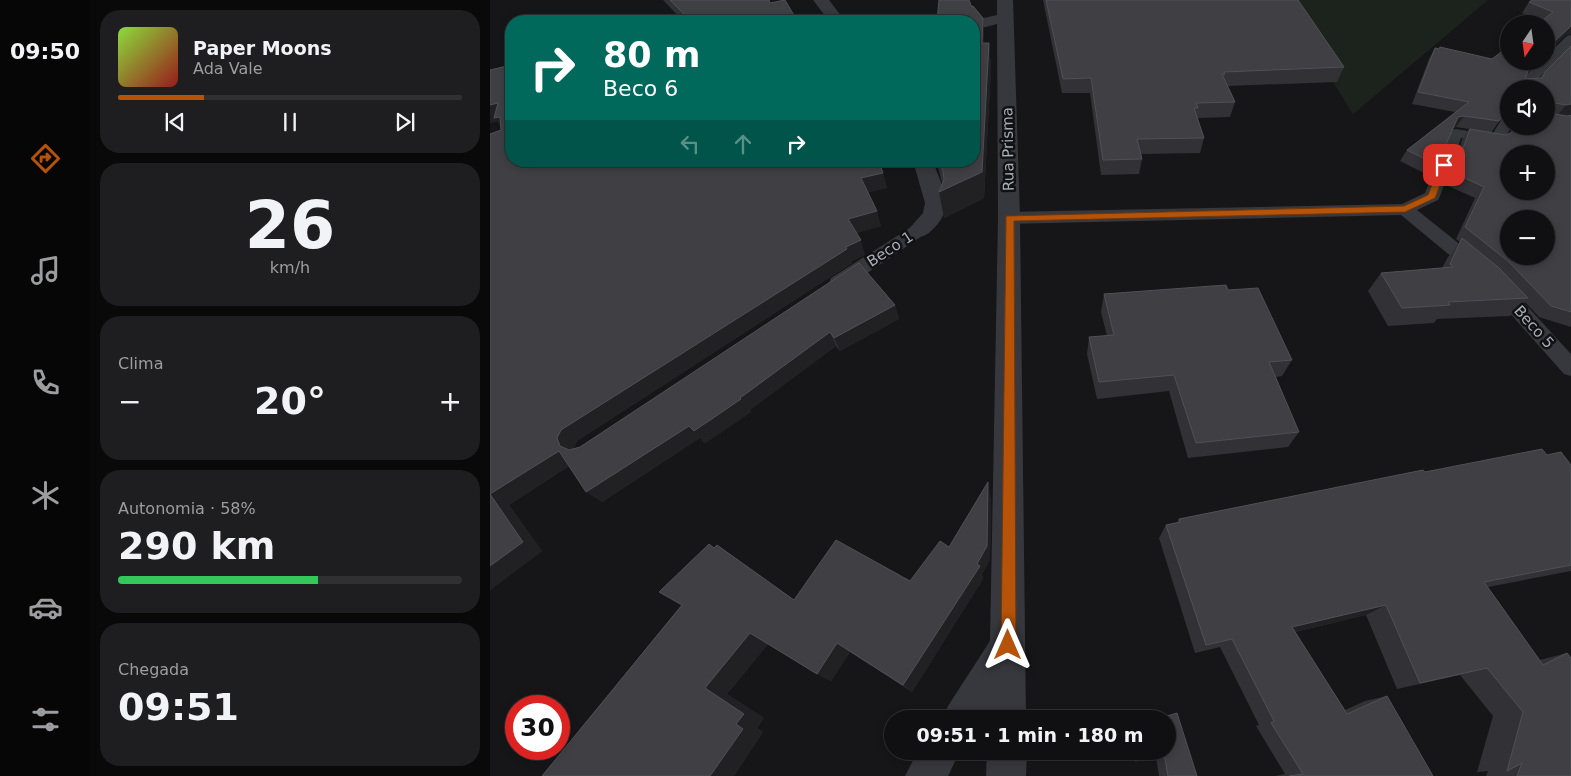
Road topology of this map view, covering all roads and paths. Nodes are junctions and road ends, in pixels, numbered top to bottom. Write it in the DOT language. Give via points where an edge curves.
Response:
graph roads {
  1 [pos="821,0"];
  2 [pos="1005,9"];
  3 [pos="832,15"];
  4 [pos="980,22"];
  5 [pos="1571,39"];
  6 [pos="1530,80"];
  7 [pos="1500,134"];
  8 [pos="925,167"];
  9 [pos="1405,209"];
  10 [pos="1009,218"];
  11 [pos="919,230"];
  12 [pos="819,296"];
  13 [pos="1571,368"];
  14 [pos="1008,645"];
  15 [pos="967,710"];
  16 [pos="1008,710"];
  17 [pos="935,760"];
  18 [pos="1007,760"];
  19 [pos="925,776"];
  20 [pos="1006,776"];
  1 -- 3 [label="street"];
  2 -- 4 [label="street"];
  2 -- 10 [label="street, Rua Prisma"];
  5 -- 6 [label="lane"];
  7 -- 9 [label="lane" via="1497,140 1456,133 1432,196"];
  8 -- 11 [label="street" via="936,202 934,216"];
  9 -- 10 [label="lane"];
  9 -- 13 [label="lane, Beco 5" via="1490,279"];
  10 -- 14 [label="street, Rua Prisma"];
  11 -- 12 [label="lane, Beco 1"];
  14 -- 15 [label="street"];
  14 -- 16 [label="street, Rua Prisma"];
  17 -- 19 [label="street"];
  18 -- 20 [label="street"];
}
